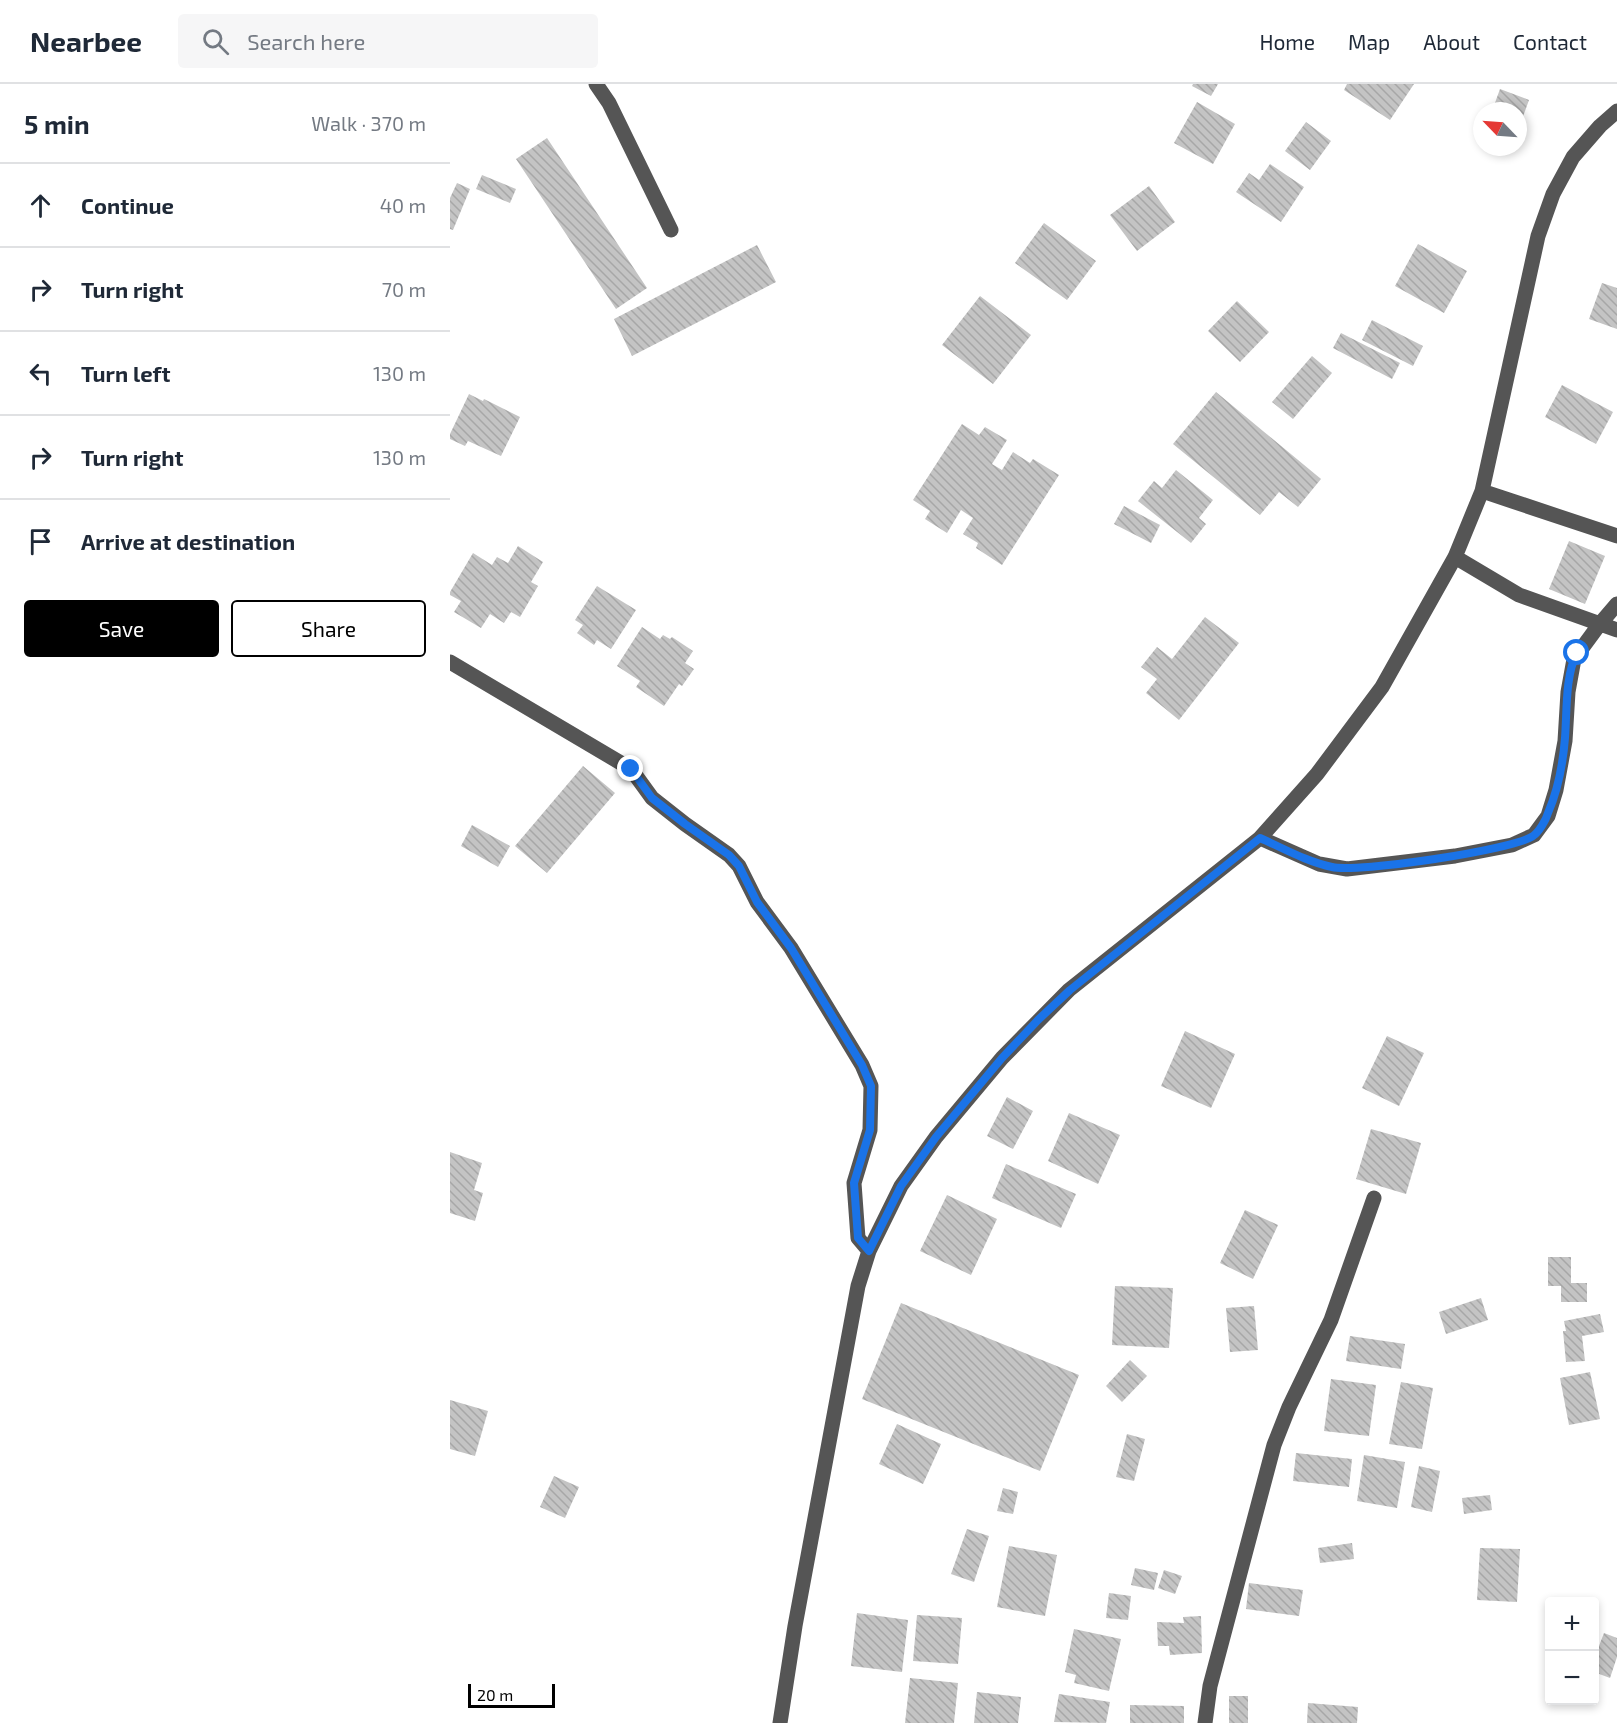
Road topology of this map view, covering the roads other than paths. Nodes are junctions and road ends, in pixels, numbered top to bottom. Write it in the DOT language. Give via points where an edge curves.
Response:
graph roads {
  1 [pos="596,84"];
  2 [pos="1617,111"];
  3 [pos="671,230"];
  4 [pos="1482,491"];
  5 [pos="1617,536"];
  6 [pos="1455,557"];
  7 [pos="1617,604"];
  8 [pos="1599,624"];
  9 [pos="1617,630"];
  10 [pos="450,662"];
  11 [pos="1260,838"];
  12 [pos="1374,1198"];
  13 [pos="869,1251"];
  14 [pos="780,1723"];
  15 [pos="1205,1723"];
  1 -- 3 [label="street"];
  2 -- 4 [label="street" via="1573,157 1538,236"];
  4 -- 5 [label="street"];
  4 -- 6 [label="street"];
  6 -- 8 [label="street" via="1519,595"];
  6 -- 11 [label="street" via="1383,687 1317,774"];
  7 -- 8 [label="street"];
  8 -- 9 [label="street"];
  8 -- 11 [label="street" via="1574,659 1556,790 1548,816 1534,835 1512,845 1455,856 1347,869 1319,864"];
  10 -- 13 [label="street" via="631,769 652,798 739,866 757,902 791,948 862,1065 871,1086 870,1130 854,1183 858,1238"];
  11 -- 13 [label="street" via="1070,990 1030,1028 936,1137 901,1186"];
  12 -- 15 [label="street" via="1338,1304 1275,1445 1210,1686"];
  13 -- 14 [label="street" via="856,1298"];
}
